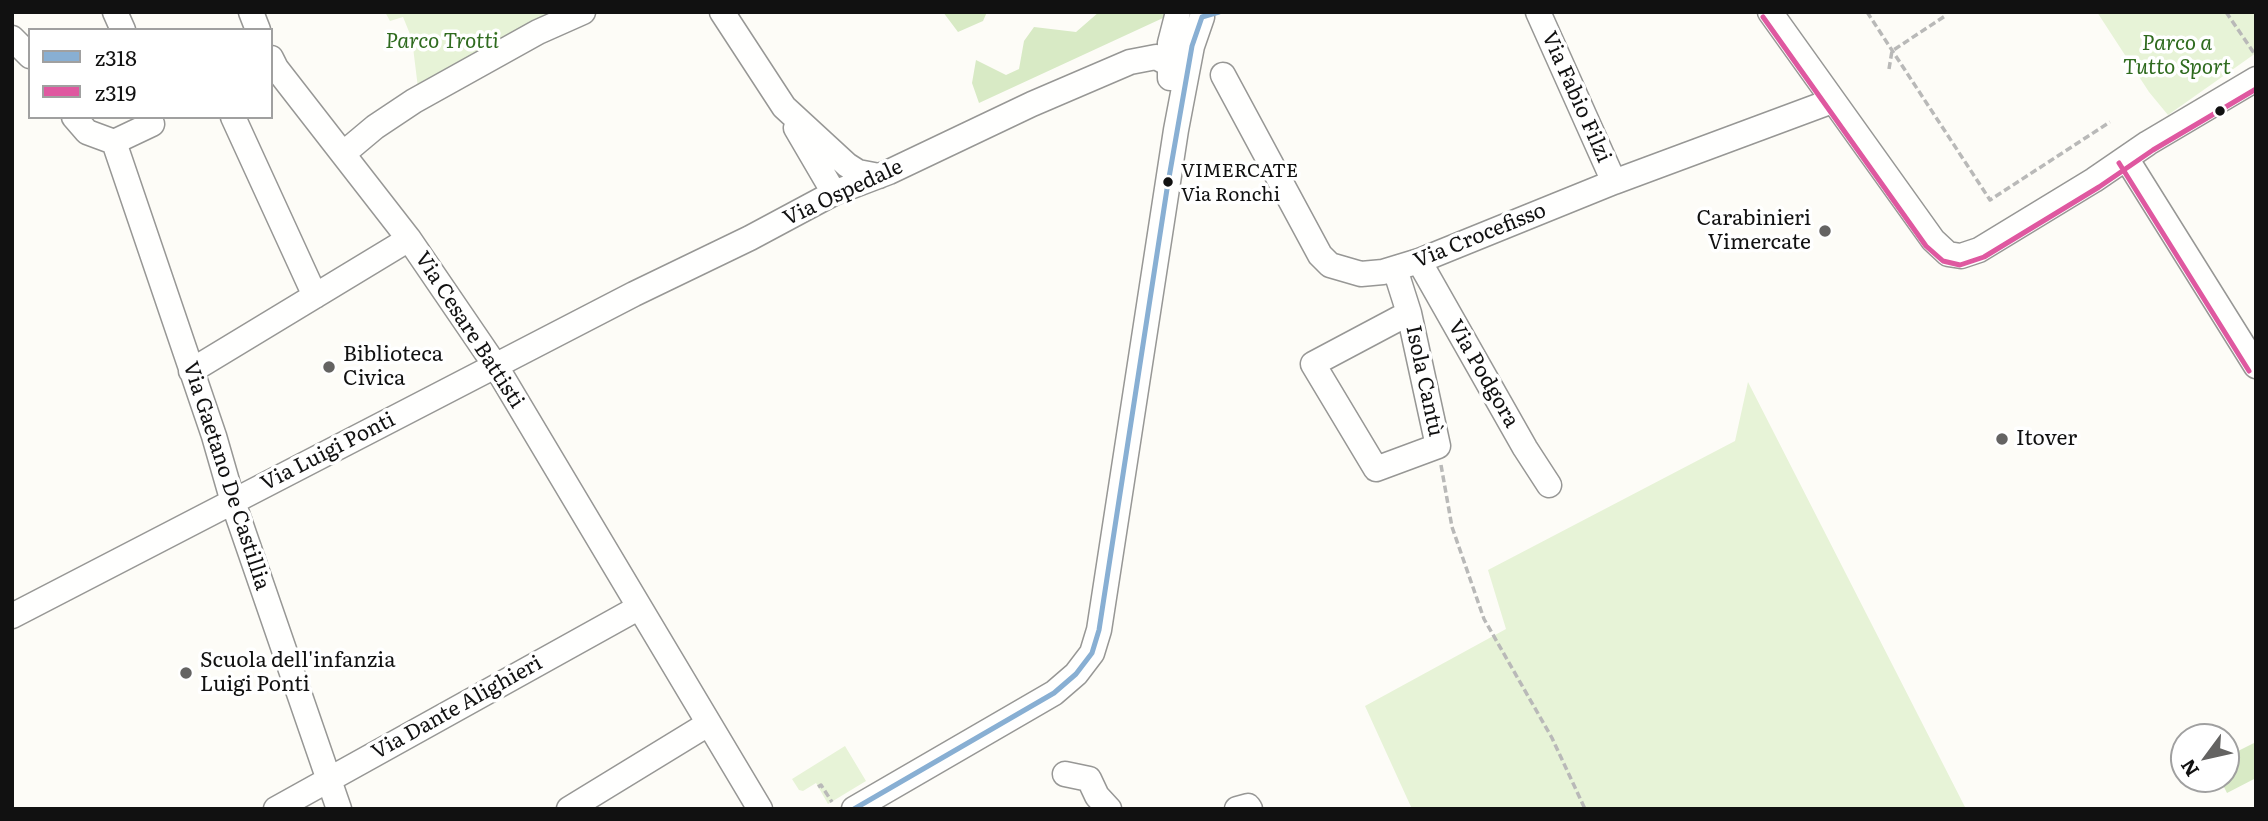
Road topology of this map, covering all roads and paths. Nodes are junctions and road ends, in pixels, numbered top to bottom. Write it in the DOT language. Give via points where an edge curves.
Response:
graph roads {
  1 [pos="115,12"];
  2 [pos="583,12"];
  3 [pos="722,12"];
  4 [pos="1538,12"];
  5 [pos="1770,12"];
  6 [pos="1867,12"];
  7 [pos="2226,12"];
  8 [pos="1197,13"];
  9 [pos="1945,16"];
  10 [pos="122,28"];
  11 [pos="12,38"];
  12 [pos="1192,46"];
  13 [pos="1892,51"];
  14 [pos="28,54"];
  15 [pos="2256,56"];
  16 [pos="1169,64"];
  17 [pos="273,65"];
  18 [pos="1889,69"];
  19 [pos="1223,75"];
  20 [pos="2256,79"];
  21 [pos="1832,101"];
  22 [pos="784,107"];
  23 [pos="234,119"];
  24 [pos="157,120"];
  25 [pos="2110,122"];
  26 [pos="81,125"];
  27 [pos="1176,130"];
  28 [pos="114,142"];
  29 [pos="344,153"];
  30 [pos="2126,158"];
  31 [pos="879,176"];
  32 [pos="1614,182"];
  33 [pos="834,193"];
  34 [pos="409,239"];
  35 [pos="1419,261"];
  36 [pos="1395,269"];
  37 [pos="315,296"];
  38 [pos="1409,313"];
  39 [pos="495,365"];
  40 [pos="2256,366"];
  41 [pos="191,370"];
  42 [pos="1438,446"];
  43 [pos="1549,485"];
  44 [pos="233,502"];
  45 [pos="638,608"];
  46 [pos="12,617"];
  47 [pos="708,724"];
  48 [pos="1065,774"];
  49 [pos="329,779"];
  50 [pos="818,787"];
  51 [pos="843,805"];
  52 [pos="276,809"];
  53 [pos="340,809"];
  54 [pos="569,809"];
  55 [pos="760,809"];
  56 [pos="1109,809"];
  57 [pos="1237,809"];
  58 [pos="1250,809"];
  59 [pos="1585,809"];
  1 -- 10 [label="street"];
  2 -- 29 [label="street" via="414,101"];
  3 -- 22 [label="street"];
  4 -- 32 [label="street, Via Fabio Filzi"];
  5 -- 21 [label="street"];
  6 -- 13 [label="path"];
  7 -- 15 [label="path"];
  8 -- 12 [label="street"];
  8 -- 16 [label="street" via="1170,43"];
  9 -- 13 [label="path"];
  11 -- 14 [label="street"];
  12 -- 16 [label="street"];
  12 -- 27 [label="street"];
  13 -- 18 [label="path"];
  13 -- 25 [label="path" via="1990,201"];
  16 -- 27 [label="street"];
  16 -- 31 [label="street, Via Ospedale" via="1156,57 1130,62"];
  17 -- 29 [label="street, Via Cesare Battisti"];
  19 -- 36 [label="street, Via Crocefisso" via="1325,261 1361,274"];
  20 -- 30 [label="street"];
  21 -- 30 [label="street" via="1948,254 1961,256 1979,250"];
  21 -- 32 [label="street, Via Crocefisso"];
  22 -- 31 [label="street" via="847,165"];
  22 -- 33 [label="street"];
  23 -- 37 [label="street"];
  24 -- 28 [label="street"];
  26 -- 28 [label="street"];
  27 -- 51 [label="street" via="1099,630 1091,653 1054,693"];
  28 -- 41 [label="street, Via Gaetano De Castillia"];
  29 -- 34 [label="street, Via Cesare Battisti"];
  30 -- 40 [label="street"];
  31 -- 33 [label="street, Via Ospedale"];
  32 -- 35 [label="street, Via Crocefisso"];
  33 -- 39 [label="street, Via Ospedale"];
  34 -- 37 [label="street"];
  34 -- 39 [label="street, Via Cesare Battisti"];
  35 -- 36 [label="street, Via Crocefisso"];
  35 -- 43 [label="street, Via Podgora"];
  36 -- 38 [label="street, Isola Cantù"];
  37 -- 41 [label="street"];
  38 -- 42 [label="street, Isola Cantù"];
  38 -- 42 [label="street, Isola Cantù" via="1313,364 1376,469"];
  39 -- 44 [label="street, Via Luigi Ponti"];
  39 -- 45 [label="street, Via Cesare Battisti"];
  41 -- 44 [label="street, Via Gaetano De Castillia"];
  42 -- 59 [label="path" via="1452,527 1484,619 1552,738"];
  44 -- 46 [label="street, Via Luigi Ponti"];
  44 -- 49 [label="street, Via Gaetano De Castillia"];
  45 -- 47 [label="street, Via Cesare Battisti"];
  45 -- 49 [label="street, Via Dante Alighieri"];
  47 -- 54 [label="street"];
  47 -- 55 [label="street, Via Cesare Battisti"];
  48 -- 56 [label="street" via="1089,779"];
  49 -- 52 [label="street, Via Dante Alighieri"];
  49 -- 53 [label="street, Via Gaetano De Castillia"];
  50 -- 51 [label="path"];
  57 -- 58 [label="street"];
}
